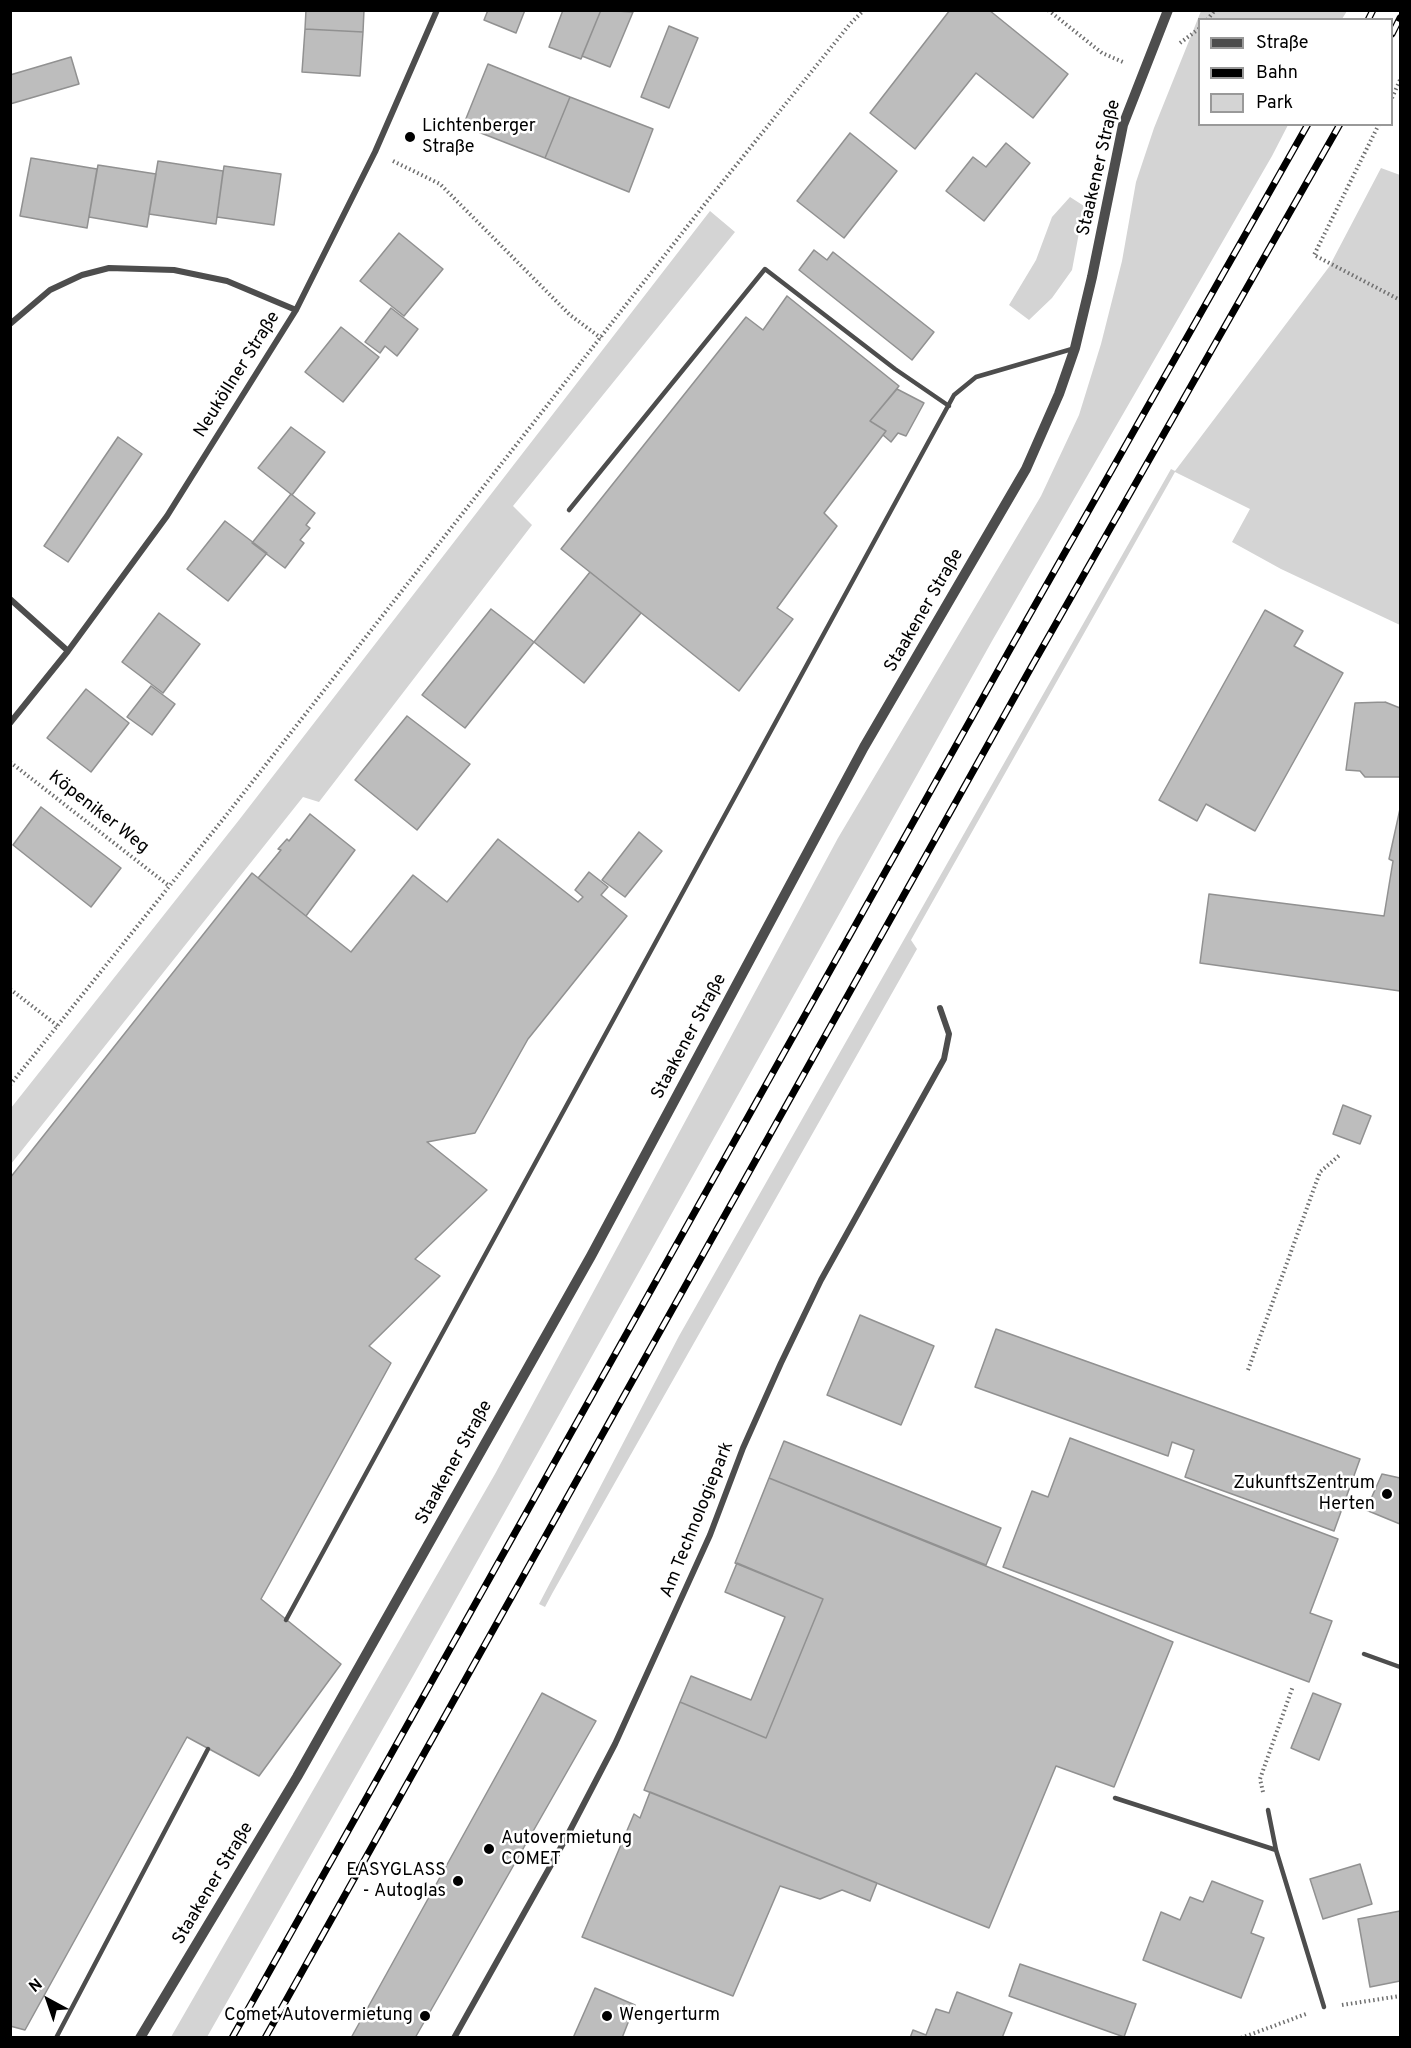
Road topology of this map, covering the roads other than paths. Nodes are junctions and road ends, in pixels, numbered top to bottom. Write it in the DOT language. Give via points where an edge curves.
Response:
graph roads {
  1 [pos="437,10"];
  2 [pos="1168,10"];
  3 [pos="296,310"];
  4 [pos="10,324"];
  5 [pos="1075,348"];
  6 [pos="949,406"];
  7 [pos="569,510"];
  8 [pos="10,599"];
  9 [pos="68,651"];
  10 [pos="10,723"];
  11 [pos="940,1008"];
  12 [pos="286,1620"];
  13 [pos="1364,1654"];
  14 [pos="1401,1667"];
  15 [pos="208,1749"];
  16 [pos="1115,1798"];
  17 [pos="1268,1810"];
  18 [pos="1276,1850"];
  19 [pos="1324,2007"];
  20 [pos="56,2037"];
  21 [pos="140,2037"];
  22 [pos="454,2037"];
  1 -- 3 [label="street, Neuköllner Straße" via="375,152"];
  2 -- 5 [label="street, Staakener Straße" via="1123,125"];
  3 -- 4 [label="street" via="227,281 174,270 109,268 50,290"];
  3 -- 9 [label="street, Neuköllner Straße" via="167,516"];
  5 -- 6 [label="lane" via="976,377 954,394"];
  5 -- 21 [label="street, Staakener Straße" via="1026,469 864,747 591,1256 297,1777"];
  6 -- 7 [label="lane" via="765,269"];
  6 -- 12 [label="lane"];
  8 -- 9 [label="street"];
  9 -- 10 [label="street, Neuköllner Straße"];
  11 -- 22 [label="street, Am Technologiepark" via="949,1034 944,1059 821,1280 781,1363 701,1556 615,1744"];
  13 -- 14 [label="lane"];
  15 -- 20 [label="lane"];
  16 -- 18 [label="lane"];
  17 -- 18 [label="lane"];
  18 -- 19 [label="lane"];
}
